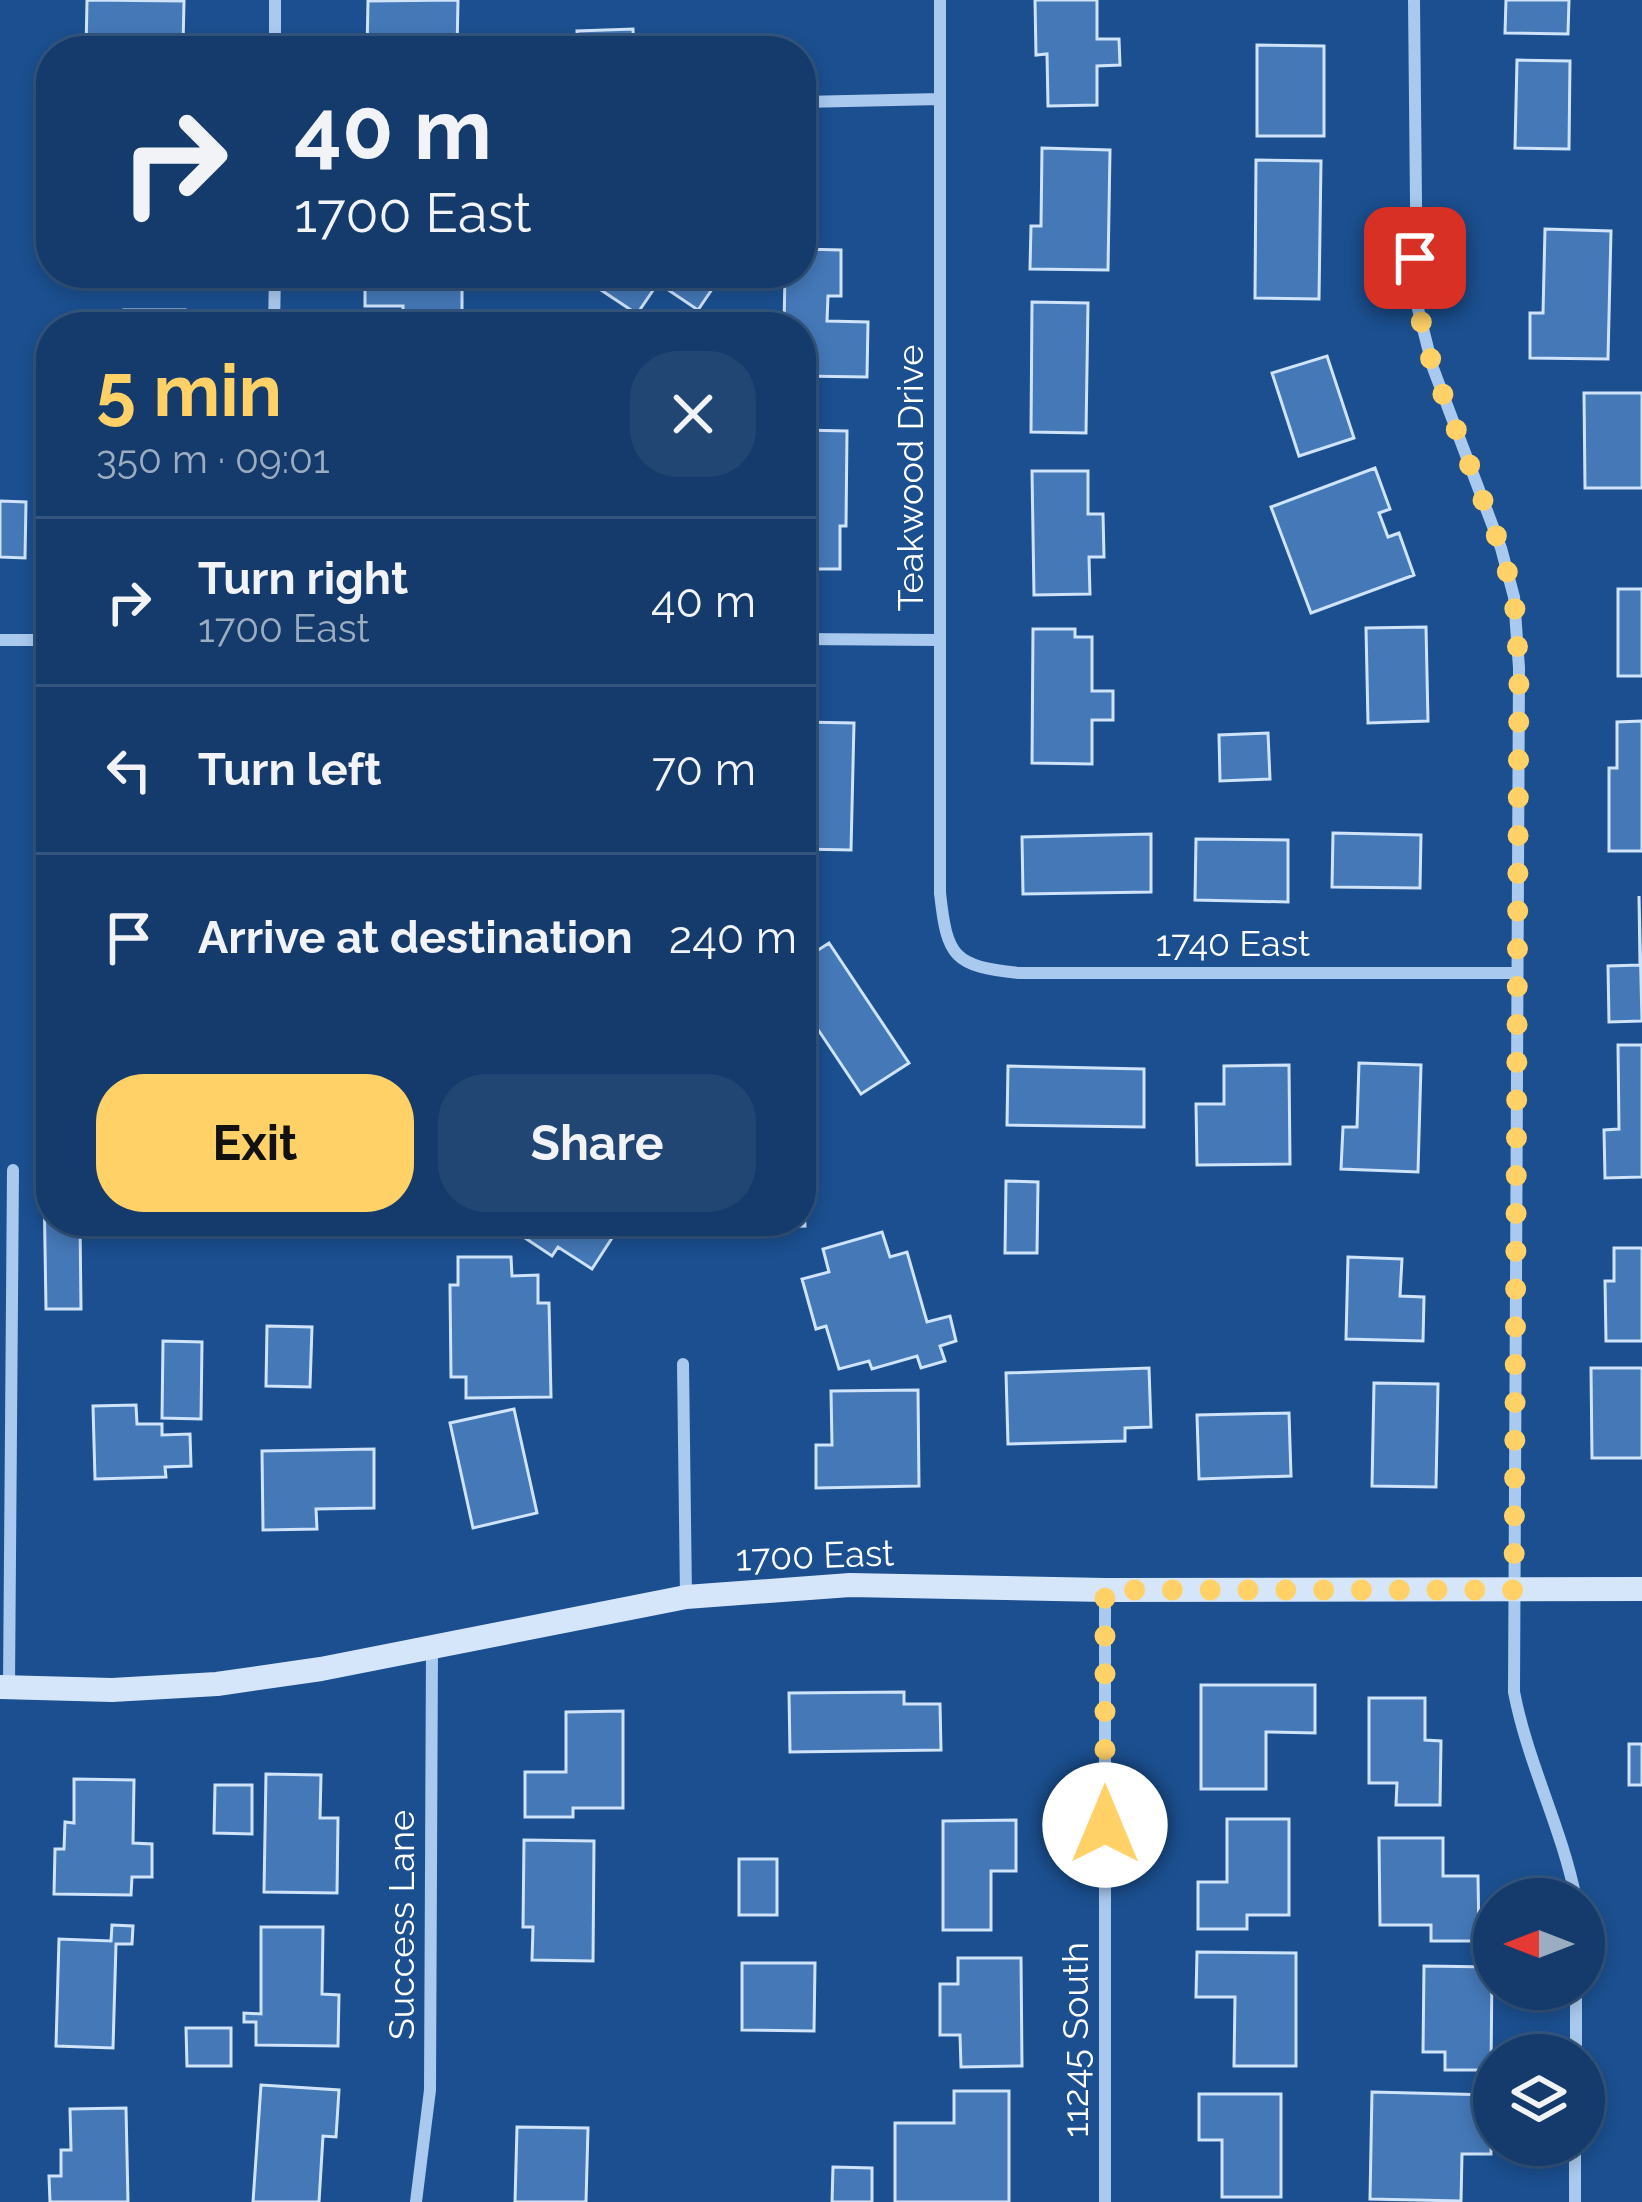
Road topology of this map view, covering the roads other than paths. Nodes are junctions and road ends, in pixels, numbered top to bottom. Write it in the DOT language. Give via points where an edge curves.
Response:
graph roads {
  1 [pos="275,0"];
  2 [pos="940,0"];
  3 [pos="1414,0"];
  4 [pos="275,36"];
  5 [pos="940,99"];
  6 [pos="816,102"];
  7 [pos="816,639"];
  8 [pos="0,640"];
  9 [pos="36,640"];
  10 [pos="940,640"];
  11 [pos="954,953"];
  12 [pos="1517,973"];
  13 [pos="13,1170"];
  14 [pos="683,1364"];
  15 [pos="1642,1589"];
  16 [pos="1105,1590"];
  17 [pos="1514,1590"];
  18 [pos="686,1597"];
  19 [pos="432,1646"];
  20 [pos="4,1687"];
  21 [pos="1571,1878"];
  22 [pos="1575,2166"];
  23 [pos="416,2202"];
  24 [pos="1105,2202"];
  25 [pos="1575,2202"];
  1 -- 4 [label="street"];
  2 -- 5 [label="street, Teakwood Drive"];
  3 -- 12 [label="street" via="1417,305 1514,597"];
  5 -- 6 [label="street"];
  5 -- 10 [label="street, Teakwood Drive"];
  7 -- 10 [label="street"];
  8 -- 9 [label="street"];
  10 -- 11 [label="street, Teakwood Drive" via="940,893"];
  11 -- 12 [label="street, 1740 East" via="976,969 1019,974"];
  12 -- 17 [label="street"];
  13 -- 20 [label="street"];
  14 -- 18 [label="street"];
  15 -- 17 [label="main road, 1700 East"];
  16 -- 17 [label="main road, 1700 East"];
  16 -- 18 [label="main road, 1700 East" via="850,1586"];
  16 -- 24 [label="street, 11245 South"];
  17 -- 21 [label="street" via="1514,1692"];
  18 -- 19 [label="main road, 1700 East"];
  19 -- 20 [label="main road, 1700 East" via="217,1684"];
  19 -- 23 [label="street, Success Lane" via="430,2090"];
  22 -- 25 [label="street"];
}
